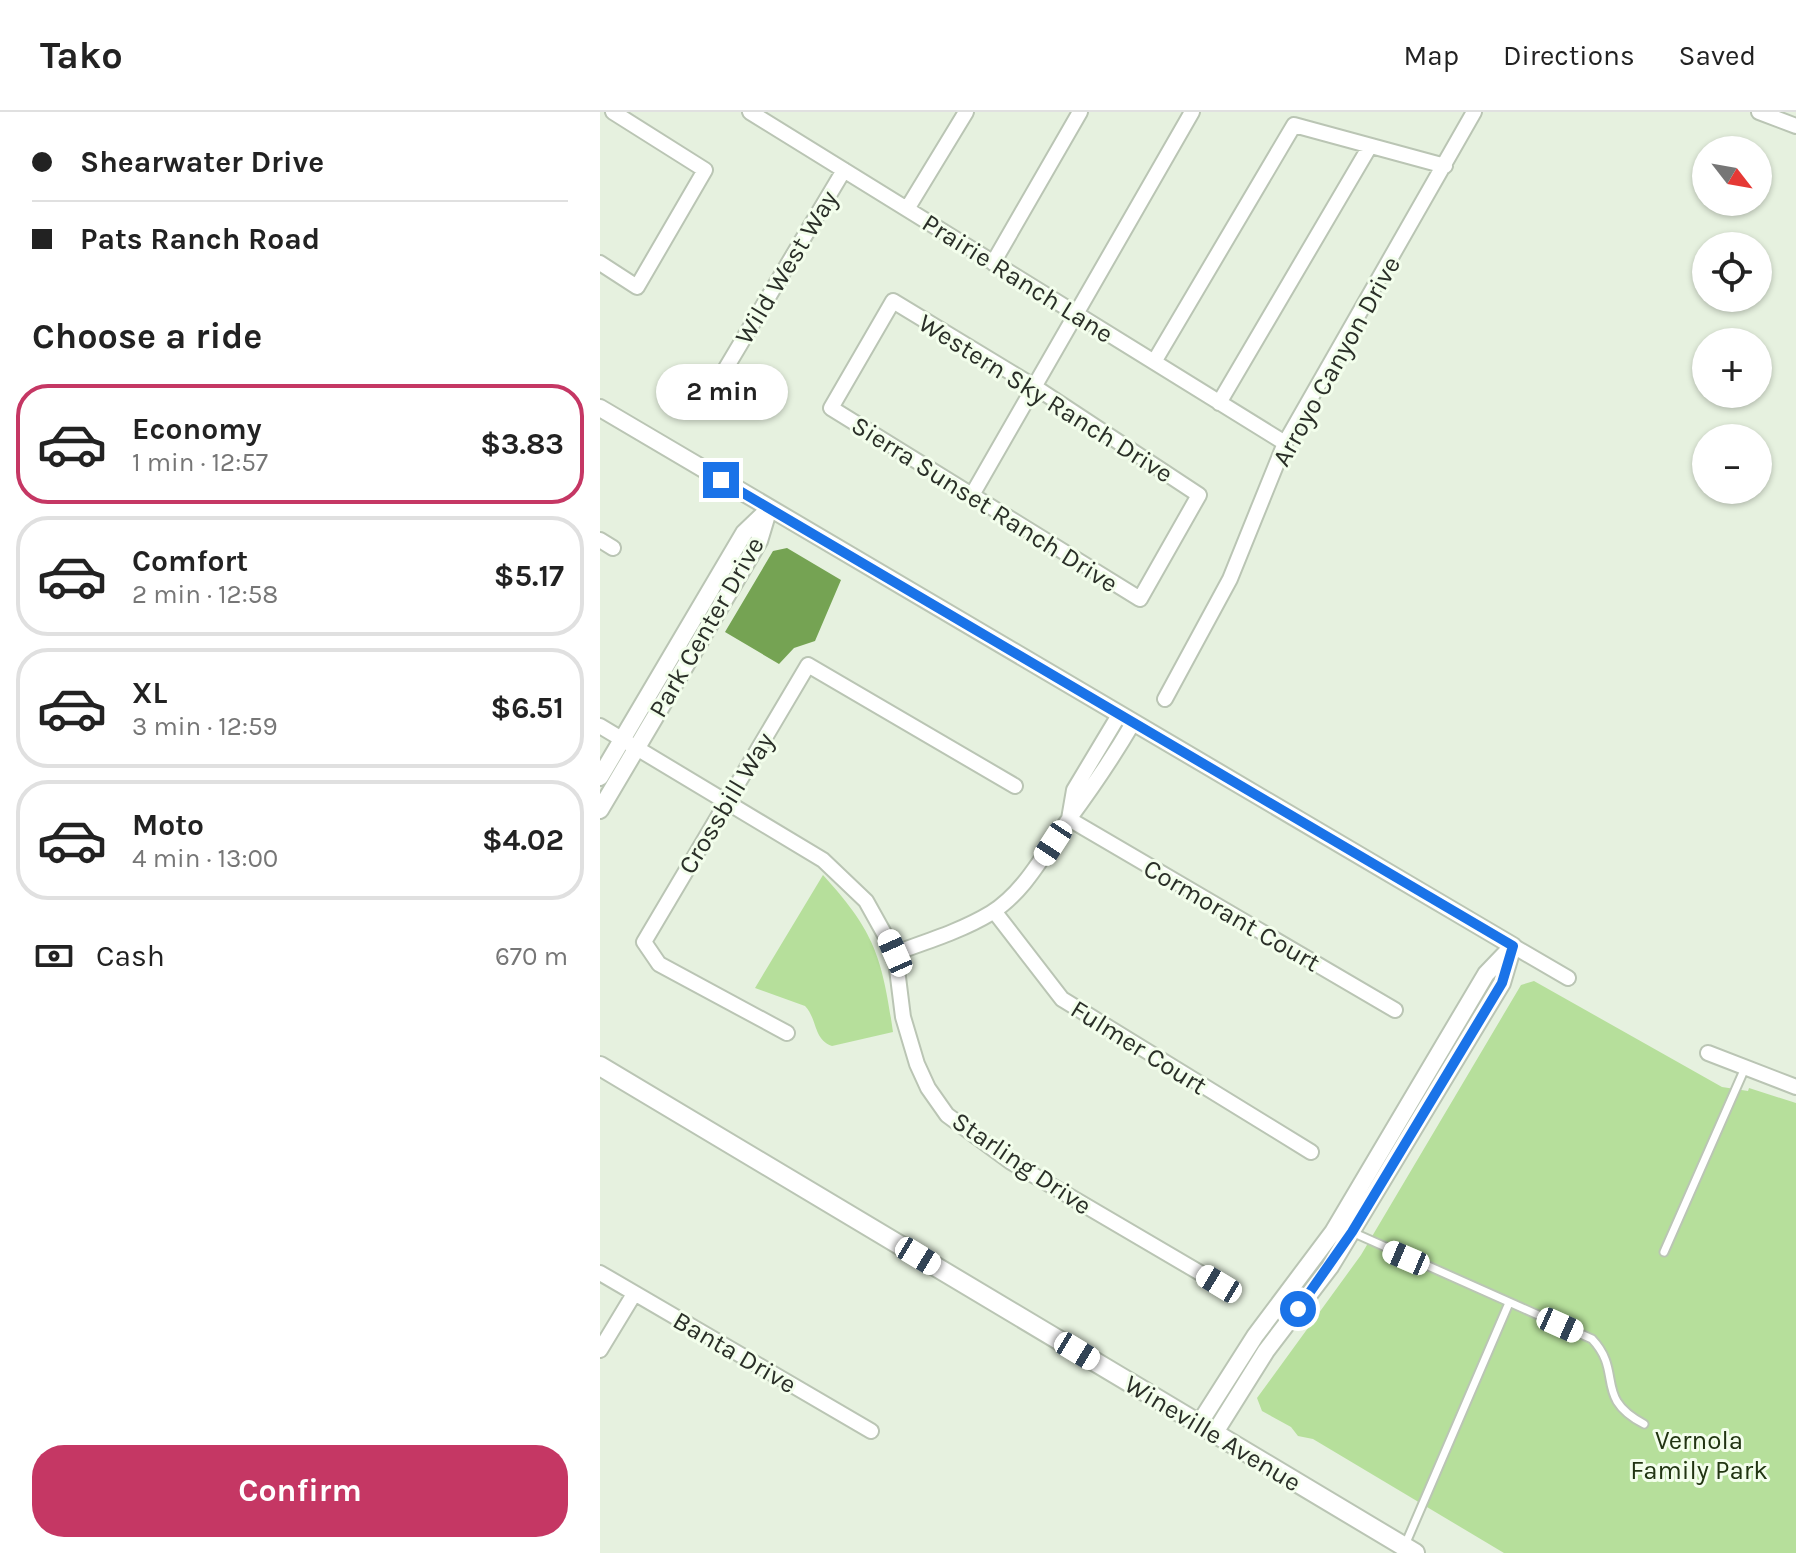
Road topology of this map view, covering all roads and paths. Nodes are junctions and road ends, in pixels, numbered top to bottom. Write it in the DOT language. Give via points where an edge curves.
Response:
graph roads {
  1 [pos="613,112"];
  2 [pos="750,112"];
  3 [pos="966,112"];
  4 [pos="1080,112"];
  5 [pos="1192,112"];
  6 [pos="1474,112"];
  7 [pos="1759,112"];
  8 [pos="1796,126"];
  9 [pos="1370,146"];
  10 [pos="1445,166"];
  11 [pos="844,170"];
  12 [pos="907,209"];
  13 [pos="600,263"];
  14 [pos="993,263"];
  15 [pos="1078,315"];
  16 [pos="1154,362"];
  17 [pos="1035,387"];
  18 [pos="1219,403"];
  19 [pos="704,405"];
  20 [pos="600,408"];
  21 [pos="831,408"];
  22 [pos="1285,443"];
  23 [pos="972,495"];
  24 [pos="769,508"];
  25 [pos="1140,599"];
  26 [pos="1165,699"];
  27 [pos="1126,719"];
  28 [pos="600,726"];
  29 [pos="629,744"];
  30 [pos="600,777"];
  31 [pos="1015,786"];
  32 [pos="726,802"];
  33 [pos="600,810"];
  34 [pos="1069,819"];
  35 [pos="994,911"];
  36 [pos="1513,946"];
  37 [pos="895,953"];
  38 [pos="1568,978"];
  39 [pos="1395,1010"];
  40 [pos="787,1033"];
  41 [pos="1708,1053"];
  42 [pos="600,1066"];
  43 [pos="1745,1068"];
  44 [pos="1796,1087"];
  45 [pos="1311,1152"];
  46 [pos="1352,1232"];
  47 [pos="1664,1252"];
  48 [pos="600,1273"];
  49 [pos="1219,1284"];
  50 [pos="634,1294"];
  51 [pos="1509,1303"];
  52 [pos="600,1350"];
  53 [pos="1644,1424"];
  54 [pos="1206,1429"];
  55 [pos="871,1431"];
  56 [pos="1410,1550"];
  1 -- 13 [label="street" via="705,170 637,287"];
  2 -- 11 [label="street, Prairie Ranch Lane"];
  3 -- 12 [label="street"];
  4 -- 14 [label="street"];
  5 -- 15 [label="street"];
  6 -- 10 [label="street, Arroyo Canyon Drive"];
  7 -- 8 [label="street"];
  9 -- 10 [label="street"];
  9 -- 16 [label="street" via="1294,125"];
  9 -- 18 [label="street"];
  10 -- 22 [label="street, Arroyo Canyon Drive"];
  11 -- 12 [label="street, Prairie Ranch Lane"];
  11 -- 19 [label="street, Wild West Way"];
  12 -- 14 [label="street, Prairie Ranch Lane"];
  14 -- 15 [label="street, Prairie Ranch Lane"];
  15 -- 16 [label="street, Prairie Ranch Lane"];
  15 -- 17 [label="street"];
  16 -- 18 [label="street, Prairie Ranch Lane"];
  17 -- 21 [label="street, Western Sky Ranch Drive" via="893,301"];
  17 -- 23 [label="street"];
  17 -- 25 [label="street, Western Sky Ranch Drive" via="1199,495"];
  18 -- 22 [label="street, Prairie Ranch Lane"];
  20 -- 24 [label="street"];
  21 -- 23 [label="street, Sierra Sunset Ranch Drive"];
  22 -- 26 [label="street, Arroyo Canyon Drive" via="1230,579"];
  23 -- 25 [label="street, Sierra Sunset Ranch Drive"];
  24 -- 27 [label="street"];
  24 -- 29 [label="street, Park Center Drive" via="759,541"];
  27 -- 34 [label="street" via="1086,800"];
  27 -- 36 [label="street"];
  28 -- 29 [label="street, Starling Drive"];
  29 -- 30 [label="street, Park Center Drive"];
  29 -- 32 [label="street, Starling Drive"];
  29 -- 33 [label="street, Park Center Drive"];
  31 -- 32 [label="street, Crossbill Way" via="808,665"];
  32 -- 37 [label="street, Starling Drive" via="847,880 882,924"];
  32 -- 40 [label="street, Crossbill Way" via="644,942 659,964"];
  34 -- 35 [label="street" via="1037,867"];
  34 -- 39 [label="street, Cormorant Court"];
  35 -- 37 [label="street"];
  35 -- 45 [label="street, Fulmer Court" via="1062,999"];
  36 -- 38 [label="street"];
  36 -- 46 [label="street" via="1502,983"];
  36 -- 54 [label="street" via="1486,974 1333,1232 1255,1336"];
  37 -- 49 [label="street, Starling Drive" via="903,1017 917,1064 947,1115 1011,1162"];
  41 -- 43 [label="street"];
  42 -- 54 [label="main road, Wineville Avenue"];
  43 -- 44 [label="street"];
  43 -- 47 [label="lane"];
  46 -- 51 [label="lane"];
  46 -- 54 [label="street"];
  48 -- 50 [label="street, Banta Drive"];
  50 -- 52 [label="street"];
  50 -- 55 [label="street, Banta Drive"];
  51 -- 53 [label="lane" via="1592,1339 1604,1352 1611,1395 1624,1414"];
  51 -- 56 [label="lane"];
  54 -- 56 [label="main road, Wineville Avenue"];
}
